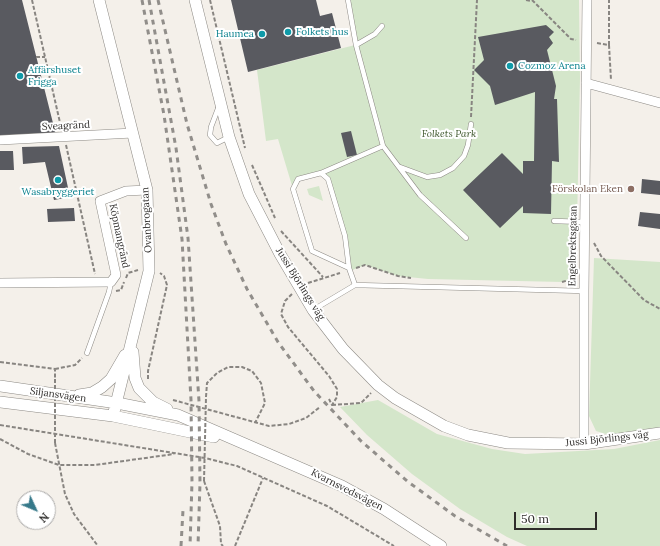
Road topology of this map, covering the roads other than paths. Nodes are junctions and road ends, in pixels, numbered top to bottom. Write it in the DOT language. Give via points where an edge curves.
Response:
graph roads {
  1 [pos="99,0"];
  2 [pos="195,0"];
  3 [pos="348,0"];
  4 [pos="587,0"];
  5 [pos="382,26"];
  6 [pos="356,45"];
  7 [pos="586,83"];
  8 [pos="220,103"];
  9 [pos="660,103"];
  10 [pos="471,124"];
  11 [pos="133,133"];
  12 [pos="229,137"];
  13 [pos="0,140"];
  14 [pos="383,146"];
  15 [pos="399,166"];
  16 [pos="321,173"];
  17 [pos="147,190"];
  18 [pos="554,221"];
  19 [pos="584,222"];
  20 [pos="466,238"];
  21 [pos="349,268"];
  22 [pos="111,282"];
  23 [pos="0,283"];
  24 [pos="354,285"];
  25 [pos="584,291"];
  26 [pos="313,310"];
  27 [pos="132,343"];
  28 [pos="87,353"];
  29 [pos="0,386"];
  30 [pos="70,396"];
  31 [pos="0,402"];
  32 [pos="116,403"];
  33 [pos="178,415"];
  34 [pos="113,416"];
  35 [pos="660,433"];
  36 [pos="584,444"];
  37 [pos="247,446"];
  38 [pos="441,546"];
  1 -- 11 [label="street, Ovanbrogatan"];
  2 -- 8 [label="street, Jussi Björlings väg"];
  3 -- 6 [label="lane"];
  4 -- 7 [label="street, Engelbrektsgatan"];
  5 -- 6 [label="lane" via="375,34"];
  6 -- 14 [label="lane"];
  7 -- 9 [label="street"];
  7 -- 19 [label="street, Engelbrektsgatan"];
  8 -- 12 [label="street, Jussi Björlings väg"];
  8 -- 12 [label="lane" via="210,135 217,143"];
  10 -- 15 [label="lane" via="464,156 453,168 440,175 427,177"];
  11 -- 13 [label="street, Sveagränd"];
  11 -- 17 [label="street, Ovanbrogatan"];
  12 -- 26 [label="street, Jussi Björlings väg" via="248,194"];
  14 -- 15 [label="lane"];
  14 -- 16 [label="lane"];
  15 -- 20 [label="lane" via="420,194"];
  16 -- 21 [label="lane" via="328,179 343,229"];
  16 -- 21 [label="lane" via="298,179 293,189 312,250"];
  17 -- 22 [label="street, Köpmangränd" via="126,191 100,201 116,275"];
  17 -- 27 [label="street, Ovanbrogatan" via="150,271"];
  18 -- 19 [label="lane"];
  19 -- 25 [label="street, Engelbrektsgatan"];
  21 -- 24 [label="lane"];
  22 -- 23 [label="street"];
  22 -- 28 [label="lane"];
  24 -- 25 [label="lane"];
  24 -- 26 [label="lane"];
  25 -- 36 [label="street, Engelbrektsgatan"];
  26 -- 36 [label="street, Jussi Björlings väg" via="343,349 378,385 395,398 444,426 468,435 508,443"];
  27 -- 30 [label="street" via="111,378 102,387 92,393"];
  27 -- 32 [label="street, Ovanbrogatan"];
  27 -- 33 [label="street" via="135,378 139,388 153,402"];
  29 -- 30 [label="street, Siljansvägen"];
  30 -- 32 [label="street, Siljansvägen"];
  31 -- 34 [label="street, Siljansvägen"];
  32 -- 33 [label="street, Kvarnsvedsvägen"];
  32 -- 34 [label="street, Ovanbrogatan"];
  33 -- 37 [label="street, Kvarnsvedsvägen"];
  34 -- 37 [label="street, Kvarnsvedsvägen" via="194,431"];
  35 -- 36 [label="street, Jussi Björlings väg"];
  37 -- 38 [label="street, Kvarnsvedsvägen" via="342,486 384,509"];
}
